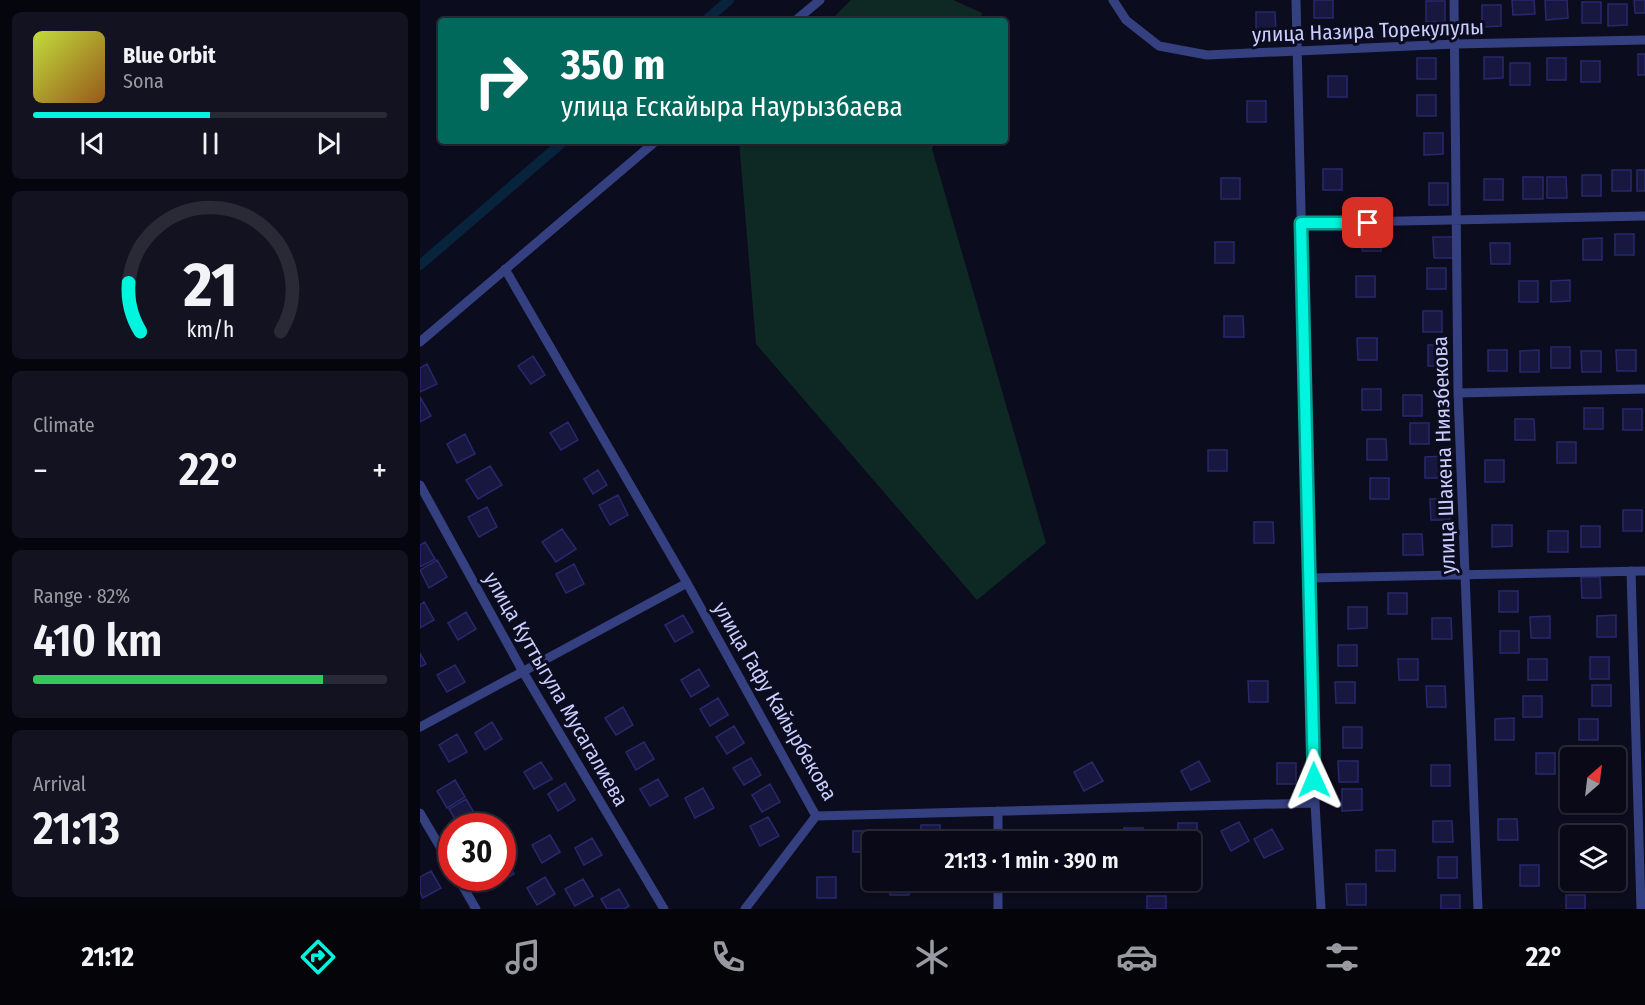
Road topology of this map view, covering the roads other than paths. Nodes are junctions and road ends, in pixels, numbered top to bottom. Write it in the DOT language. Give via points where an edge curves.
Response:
graph roads {
  1 [pos="820,0"];
  2 [pos="1113,0"];
  3 [pos="1296,0"];
  4 [pos="1454,0"];
  5 [pos="799,18"];
  6 [pos="1645,40"];
  7 [pos="1455,44"];
  8 [pos="1297,52"];
  9 [pos="652,144"];
  10 [pos="1645,216"];
  11 [pos="1457,222"];
  12 [pos="1301,223"];
  13 [pos="505,269"];
  14 [pos="420,342"];
  15 [pos="1645,389"];
  16 [pos="1458,393"];
  17 [pos="420,485"];
  18 [pos="1645,570"];
  19 [pos="1631,571"];
  20 [pos="1466,575"];
  21 [pos="1310,578"];
  22 [pos="687,583"];
  23 [pos="522,670"];
  24 [pos="420,727"];
  25 [pos="1315,803"];
  26 [pos="998,811"];
  27 [pos="420,813"];
  28 [pos="816,816"];
  29 [pos="998,831"];
  30 [pos="438,843"];
  31 [pos="466,891"];
  32 [pos="998,891"];
  33 [pos="476,909"];
  34 [pos="664,909"];
  35 [pos="745,909"];
  36 [pos="998,909"];
  37 [pos="1321,909"];
  38 [pos="1478,909"];
  39 [pos="1641,909"];
  1 -- 5 [label="street"];
  2 -- 8 [label="street, улица Назира Торекулулы" via="1126,21 1159,46 1207,55"];
  3 -- 8 [label="street"];
  4 -- 7 [label="street, улица Шакена Ниязбекова"];
  6 -- 7 [label="street, улица Назира Торекулулы"];
  7 -- 8 [label="street, улица Назира Торекулулы"];
  7 -- 11 [label="street, улица Шакена Ниязбекова"];
  8 -- 12 [label="street"];
  9 -- 13 [label="street"];
  10 -- 11 [label="street"];
  11 -- 12 [label="street"];
  11 -- 16 [label="street, улица Шакена Ниязбекова"];
  12 -- 21 [label="street"];
  13 -- 14 [label="street"];
  13 -- 22 [label="street, улица Гафу Кайырбекова"];
  15 -- 16 [label="street"];
  16 -- 20 [label="street, улица Шакена Ниязбекова"];
  17 -- 23 [label="street, улица Куттыгула Мусагалиева"];
  18 -- 19 [label="street"];
  19 -- 20 [label="street"];
  19 -- 39 [label="street"];
  20 -- 21 [label="street"];
  20 -- 38 [label="street, улица Шакена Ниязбекова"];
  21 -- 25 [label="street"];
  22 -- 23 [label="street"];
  22 -- 28 [label="street, улица Гафу Кайырбекова"];
  23 -- 24 [label="street"];
  23 -- 34 [label="street, улица Куттыгула Мусагалиева"];
  25 -- 26 [label="street, улица Гафу Кайырбекова"];
  25 -- 37 [label="street"];
  26 -- 28 [label="street, улица Гафу Кайырбекова"];
  26 -- 29 [label="street"];
  27 -- 30 [label="street"];
  28 -- 35 [label="street"];
  31 -- 33 [label="street"];
  32 -- 36 [label="street"];
}
